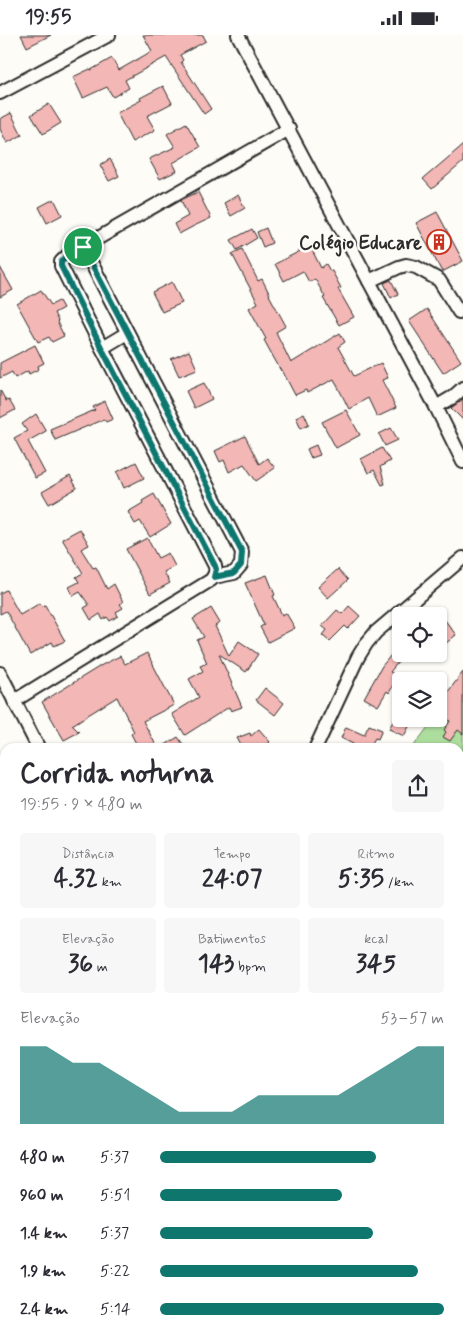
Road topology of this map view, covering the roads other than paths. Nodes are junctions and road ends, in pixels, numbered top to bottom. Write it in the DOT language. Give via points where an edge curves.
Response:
graph roads {
  1 [pos="109,35"];
  2 [pos="238,35"];
  3 [pos="0,93"];
  4 [pos="289,129"];
  5 [pos="83,247"];
  6 [pos="369,281"];
  7 [pos="459,312"];
  8 [pos="127,333"];
  9 [pos="102,349"];
  10 [pos="463,388"];
  11 [pos="436,407"];
  12 [pos="463,462"];
  13 [pos="463,559"];
  14 [pos="214,577"];
  15 [pos="0,673"];
  16 [pos="14,701"];
  17 [pos="36,743"];
  18 [pos="318,743"];
  1 -- 3 [label="street"];
  2 -- 4 [label="street"];
  4 -- 5 [label="street"];
  4 -- 6 [label="street"];
  5 -- 8 [label="street"];
  5 -- 9 [label="street" via="67,256 61,266"];
  6 -- 7 [label="street" via="399,267 416,267 439,280"];
  6 -- 11 [label="street"];
  8 -- 9 [label="street"];
  8 -- 14 [label="street" via="242,552 241,565 234,573"];
  9 -- 14 [label="street" via="215,566"];
  10 -- 11 [label="street"];
  11 -- 12 [label="street"];
  13 -- 18 [label="street" via="366,644"];
  14 -- 16 [label="street"];
  15 -- 16 [label="street"];
  16 -- 17 [label="street"];
}
